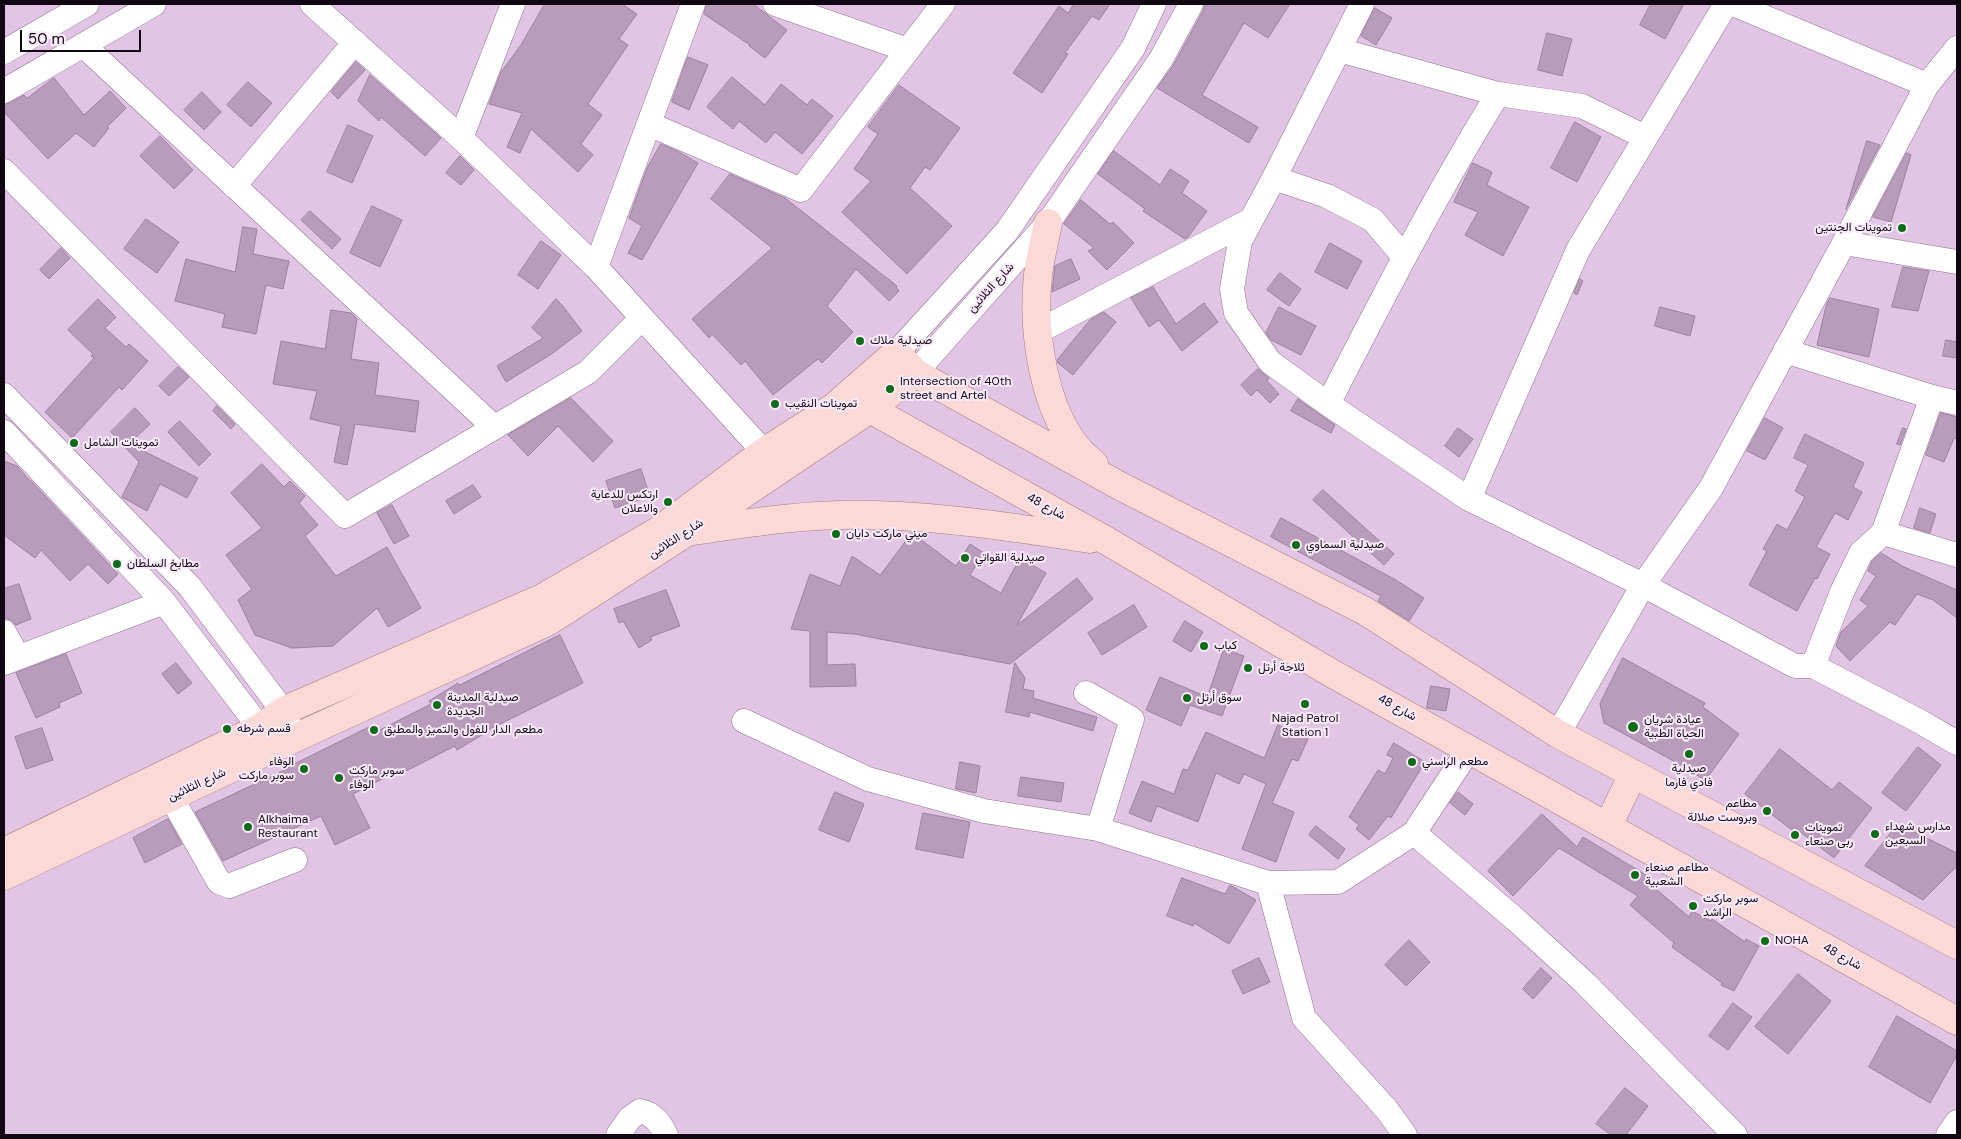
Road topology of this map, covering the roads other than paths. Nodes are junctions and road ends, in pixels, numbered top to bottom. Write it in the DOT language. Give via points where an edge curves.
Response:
graph roads {
  1 [pos="87,4"];
  2 [pos="154,4"];
  3 [pos="312,4"];
  4 [pos="513,4"];
  5 [pos="693,4"];
  6 [pos="775,4"];
  7 [pos="942,4"];
  8 [pos="1154,4"];
  9 [pos="1191,4"];
  10 [pos="1362,4"];
  11 [pos="1726,4"];
  12 [pos="1733,4"];
  13 [pos="828,13"];
  14 [pos="355,42"];
  15 [pos="82,45"];
  16 [pos="1957,48"];
  17 [pos="908,50"];
  18 [pos="1339,50"];
  19 [pos="4,52"];
  20 [pos="1927,85"];
  21 [pos="4,92"];
  22 [pos="1498,94"];
  23 [pos="648,124"];
  24 [pos="1645,136"];
  25 [pos="461,138"];
  26 [pos="4,171"];
  27 [pos="1274,178"];
  28 [pos="234,186"];
  29 [pos="1251,220"];
  30 [pos="1048,223"];
  31 [pos="1844,243"];
  32 [pos="1404,257"];
  33 [pos="1957,262"];
  34 [pos="596,268"];
  35 [pos="642,318"];
  36 [pos="1037,332"];
  37 [pos="1785,351"];
  38 [pos="898,352"];
  39 [pos="915,373"];
  40 [pos="4,395"];
  41 [pos="1932,397"];
  42 [pos="1957,403"];
  43 [pos="1328,404"];
  44 [pos="834,407"];
  45 [pos="870,409"];
  46 [pos="494,428"];
  47 [pos="4,432"];
  48 [pos="764,452"];
  49 [pos="1120,486"];
  50 [pos="1469,499"];
  51 [pos="687,532"];
  52 [pos="1883,533"];
  53 [pos="1107,541"];
  54 [pos="1957,555"];
  55 [pos="1643,585"];
  56 [pos="164,602"];
  57 [pos="4,632"];
  58 [pos="11,660"];
  59 [pos="1813,666"];
  60 [pos="1086,693"];
  61 [pos="283,711"];
  62 [pos="744,721"];
  63 [pos="1558,734"];
  64 [pos="295,738"];
  65 [pos="263,740"];
  66 [pos="1957,743"];
  67 [pos="1470,748"];
  68 [pos="1633,774"];
  69 [pos="171,797"];
  70 [pos="1608,826"];
  71 [pos="1098,829"];
  72 [pos="1414,833"];
  73 [pos="4,852"];
  74 [pos="295,860"];
  75 [pos="4,876"];
  76 [pos="1268,883"];
  77 [pos="1957,945"];
  78 [pos="1957,1021"];
  79 [pos="1957,1122"];
  80 [pos="618,1135"];
  81 [pos="666,1135"];
  82 [pos="1404,1135"];
  83 [pos="1735,1135"];
  84 [pos="1948,1135"];
  1 -- 19 [label="street"];
  2 -- 15 [label="street"];
  3 -- 14 [label="street"];
  4 -- 25 [label="street"];
  5 -- 23 [label="street"];
  6 -- 13 [label="street"];
  7 -- 17 [label="street"];
  8 -- 38 [label="street, شارع الثلاثين" via="1133,48 1007,231"];
  9 -- 30 [label="street, شارع الثلاثين" via="1161,59"];
  10 -- 18 [label="street"];
  11 -- 24 [label="street"];
  12 -- 20 [label="street"];
  13 -- 17 [label="street"];
  14 -- 25 [label="street"];
  14 -- 28 [label="street"];
  15 -- 21 [label="street"];
  15 -- 28 [label="street"];
  16 -- 20 [label="street"];
  17 -- 23 [label="street" via="801,190"];
  18 -- 22 [label="street"];
  18 -- 27 [label="street"];
  20 -- 31 [label="street"];
  22 -- 24 [label="street" via="1582,106"];
  22 -- 32 [label="street"];
  23 -- 34 [label="street"];
  24 -- 50 [label="street" via="1578,250"];
  25 -- 34 [label="street"];
  26 -- 46 [label="street" via="345,516"];
  27 -- 29 [label="street"];
  27 -- 32 [label="street" via="1327,196 1373,220"];
  28 -- 46 [label="street"];
  29 -- 36 [label="street"];
  29 -- 43 [label="street" via="1240,241 1234,270 1232,289 1236,313 1270,362"];
  30 -- 36 [label="main road" via="1038,275"];
  30 -- 39 [label="street, شارع الثلاثين"];
  31 -- 33 [label="street"];
  31 -- 37 [label="street"];
  32 -- 43 [label="street"];
  34 -- 35 [label="street"];
  35 -- 46 [label="street" via="588,372"];
  35 -- 48 [label="street"];
  36 -- 49 [label="main road" via="1052,400 1065,429 1080,451"];
  37 -- 41 [label="street"];
  37 -- 55 [label="street" via="1711,488"];
  38 -- 39 [label="main road"];
  38 -- 44 [label="main road, شارع الثلاثين"];
  39 -- 45 [label="main road, شارع الثلاثين"];
  39 -- 49 [label="main road"];
  40 -- 61 [label="street" via="190,587"];
  41 -- 42 [label="street"];
  41 -- 52 [label="street"];
  43 -- 50 [label="street"];
  44 -- 45 [label="main road, شارع 48"];
  44 -- 48 [label="main road, شارع الثلاثين"];
  45 -- 51 [label="main road, شارع الثلاثين"];
  45 -- 53 [label="main road, شارع 48"];
  47 -- 56 [label="street"];
  48 -- 61 [label="main road, شارع الثلاثين" via="658,531 542,598"];
  49 -- 63 [label="main road" via="1365,611"];
  50 -- 55 [label="street"];
  51 -- 53 [label="main road" via="783,518 874,515 981,523"];
  51 -- 64 [label="main road, شارع الثلاثين" via="549,621"];
  52 -- 54 [label="street"];
  52 -- 59 [label="street" via="1861,553"];
  53 -- 67 [label="main road, شارع 48" via="1334,674"];
  55 -- 59 [label="street" via="1795,666"];
  55 -- 63 [label="street"];
  56 -- 58 [label="street"];
  56 -- 65 [label="street"];
  57 -- 58 [label="street"];
  59 -- 66 [label="street"];
  60 -- 71 [label="street" via="1132,719"];
  61 -- 64 [label="street"];
  61 -- 65 [label="main road, شارع الثلاثين"];
  62 -- 71 [label="street" via="868,779 984,811"];
  63 -- 68 [label="main road"];
  64 -- 65 [label="main road, شارع الثلاثين"];
  65 -- 69 [label="main road, شارع الثلاثين"];
  65 -- 73 [label="main road, شارع الثلاثين"];
  67 -- 70 [label="main road, شارع 48"];
  67 -- 72 [label="street"];
  68 -- 70 [label="main road"];
  68 -- 77 [label="main road"];
  69 -- 74 [label="street" via="219,882 229,886"];
  69 -- 75 [label="main road, شارع الثلاثين"];
  70 -- 78 [label="main road, شارع 48"];
  71 -- 76 [label="street"];
  72 -- 76 [label="street" via="1338,882"];
  72 -- 83 [label="street" via="1585,983"];
  76 -- 82 [label="street" via="1304,1018 1387,1110"];
  79 -- 84 [label="street"];
  80 -- 81 [label="street" via="630,1118 640,1111 660,1123"];
}
